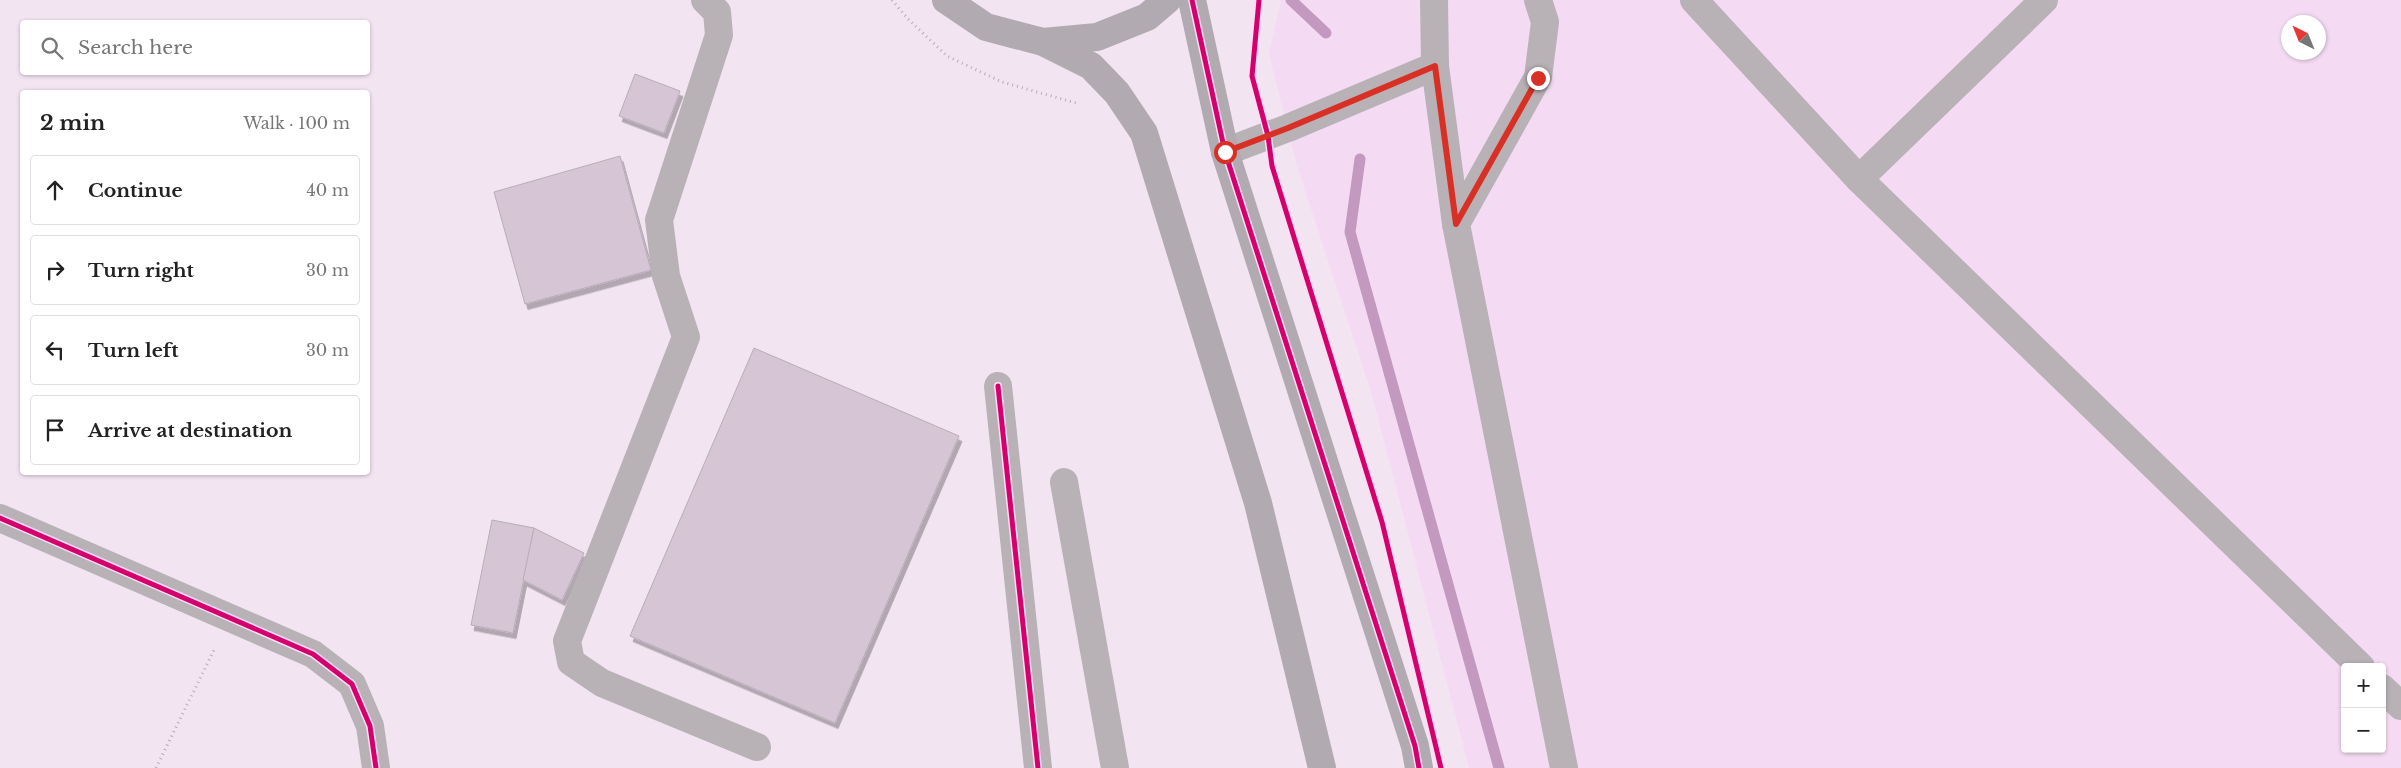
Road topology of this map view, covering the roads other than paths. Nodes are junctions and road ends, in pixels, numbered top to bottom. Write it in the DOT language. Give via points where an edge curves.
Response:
graph roads {
  1 [pos="705,0"];
  2 [pos="946,0"];
  3 [pos="1167,0"];
  4 [pos="1192,0"];
  5 [pos="1434,0"];
  6 [pos="1538,0"];
  7 [pos="1694,0"];
  8 [pos="2044,0"];
  9 [pos="1044,42"];
  10 [pos="1435,66"];
  11 [pos="1225,152"];
  12 [pos="1859,179"];
  13 [pos="1456,224"];
  14 [pos="998,386"];
  15 [pos="1064,482"];
  16 [pos="0,518"];
  17 [pos="2357,663"];
  18 [pos="2386,692"];
  19 [pos="2401,706"];
  20 [pos="757,748"];
  21 [pos="376,768"];
  22 [pos="1038,768"];
  23 [pos="1115,768"];
  24 [pos="1322,768"];
  25 [pos="1419,768"];
  26 [pos="1564,768"];
  1 -- 20 [label="street" via="717,12 719,35 659,220 666,276 686,337 567,641 571,662 602,683"];
  2 -- 9 [label="main road" via="986,27"];
  3 -- 9 [label="main road" via="1147,17 1097,37"];
  4 -- 11 [label="main road"];
  5 -- 10 [label="street"];
  6 -- 13 [label="street" via="1545,22 1538,78"];
  7 -- 12 [label="street"];
  8 -- 12 [label="street"];
  9 -- 24 [label="main road" via="1091,66 1117,93 1144,133 1258,503"];
  10 -- 11 [label="street"];
  10 -- 13 [label="street"];
  11 -- 25 [label="main road" via="1415,746"];
  12 -- 17 [label="street"];
  13 -- 26 [label="street"];
  14 -- 22 [label="street"];
  15 -- 23 [label="street"];
  16 -- 21 [label="street" via="313,654 352,684 370,726"];
  18 -- 19 [label="street"];
}
